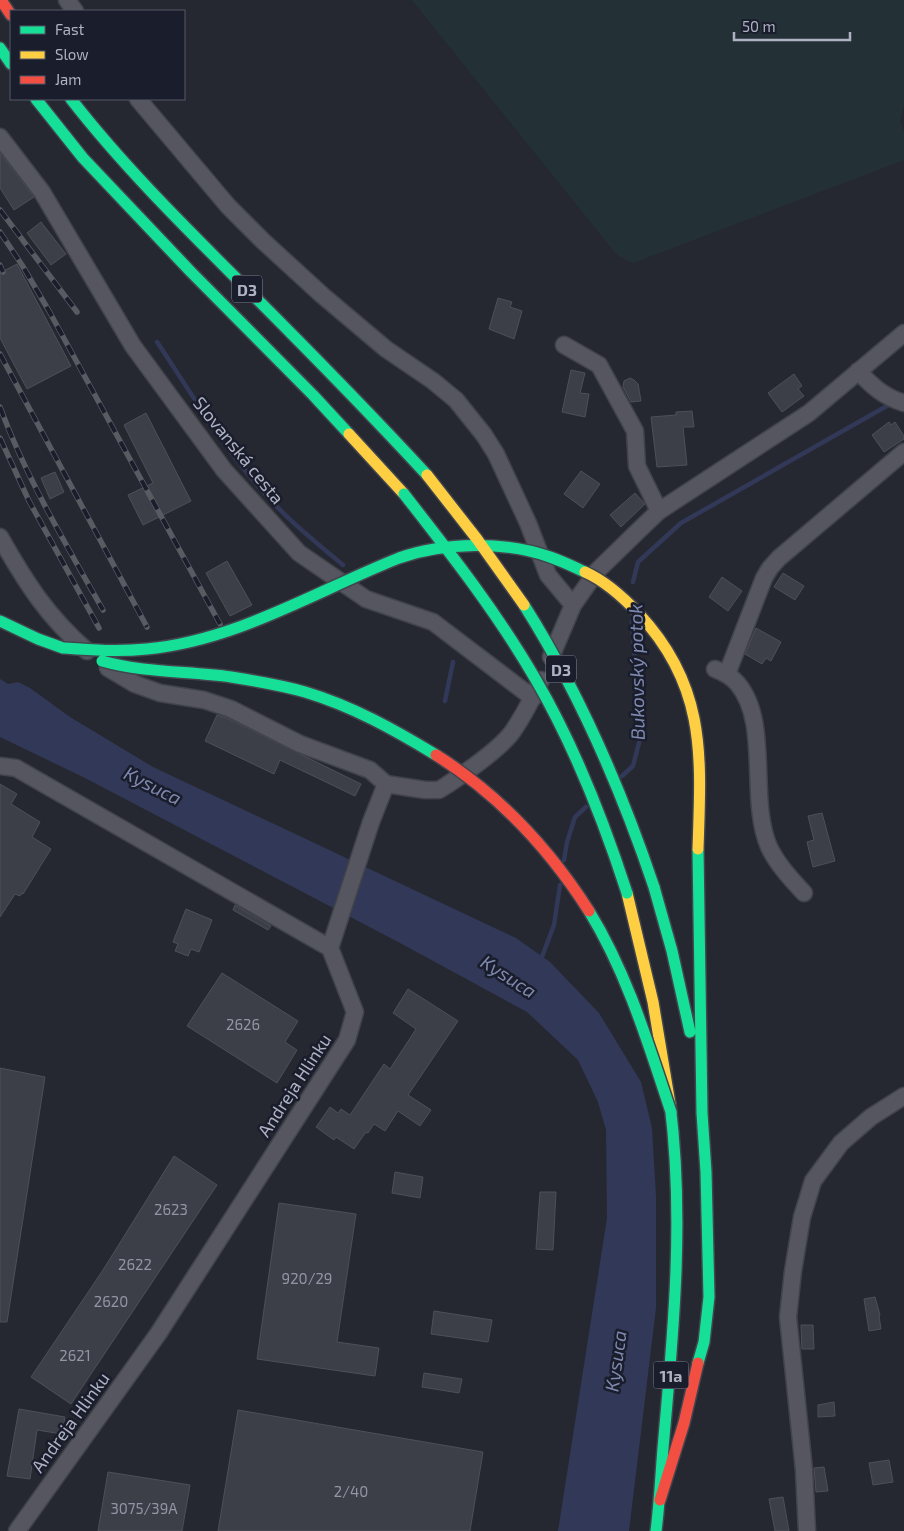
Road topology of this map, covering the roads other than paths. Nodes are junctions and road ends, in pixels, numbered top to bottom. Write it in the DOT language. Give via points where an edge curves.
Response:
graph roads {
  1 [pos="1,0"];
  2 [pos="10,14"];
  3 [pos="0,48"];
  4 [pos="10,63"];
  5 [pos="37,100"];
  6 [pos="72,100"];
  7 [pos="139,100"];
  8 [pos="0,137"];
  9 [pos="904,333"];
  10 [pos="564,345"];
  11 [pos="858,371"];
  12 [pos="904,402"];
  13 [pos="904,452"];
  14 [pos="660,511"];
  15 [pos="0,536"];
  16 [pos="573,605"];
  17 [pos="0,621"];
  18 [pos="63,648"];
  19 [pos="532,698"];
  20 [pos="0,766"];
  21 [pos="386,784"];
  22 [pos="804,893"];
  23 [pos="333,940"];
  24 [pos="904,1096"];
  25 [pos="671,1112"];
  26 [pos="702,1113"];
  27 [pos="660,1500"];
  28 [pos="17,1531"];
  29 [pos="656,1531"];
  30 [pos="807,1531"];
  1 -- 2 [label="main road"];
  3 -- 4 [label="main road"];
  5 -- 25 [label="main road, D3, bridge" via="90,165 313,395 404,494 456,558 497,617 566,738 613,849 647,970"];
  6 -- 26 [label="main road, D3, bridge" via="156,198 427,474 525,606 591,728 640,843 688,1018"];
  7 -- 16 [label="street" via="228,206 263,241 386,349 433,381 471,416 496,454 548,575"];
  8 -- 19 [label="street, Slovanská cesta" via="42,192 133,346 224,470 299,553 366,599 433,622"];
  9 -- 11 [label="street"];
  10 -- 14 [label="street" via="599,366 635,430 637,466"];
  11 -- 12 [label="street" via="874,389"];
  11 -- 14 [label="street" via="809,413"];
  13 -- 22 [label="street" via="770,568 721,671 744,692 752,710 759,802 769,846 782,868"];
  14 -- 16 [label="street" via="597,571"];
  15 -- 21 [label="street" via="21,574 52,618 120,677 160,693 204,700 232,709 300,744 370,770"];
  16 -- 19 [label="street"];
  17 -- 18 [label="main road"];
  18 -- 25 [label="main road, bridge" via="120,667 209,675 292,689 374,719 456,768 492,796 523,827 554,860 581,898 622,973"];
  18 -- 26 [label="main road, bridge" via="126,651 199,641 279,613 394,561 422,551 464,545 510,546 554,557 593,576 626,600 654,629 675,662 689,696 698,732 701,769 698,849"];
  19 -- 21 [label="street" via="512,733 440,790 408,789"];
  20 -- 23 [label="street" via="16,768"];
  21 -- 23 [label="street"];
  23 -- 28 [label="street, Andreja Hlinku" via="355,1012 347,1040 158,1334"];
  24 -- 30 [label="street" via="841,1142 812,1181 802,1217 788,1317"];
  25 -- 27 [label="main road, 11a" via="678,1251 673,1356"];
  26 -- 27 [label="main road, 11a" via="709,1297 704,1342"];
  27 -- 29 [label="main road, 11a"];
}
